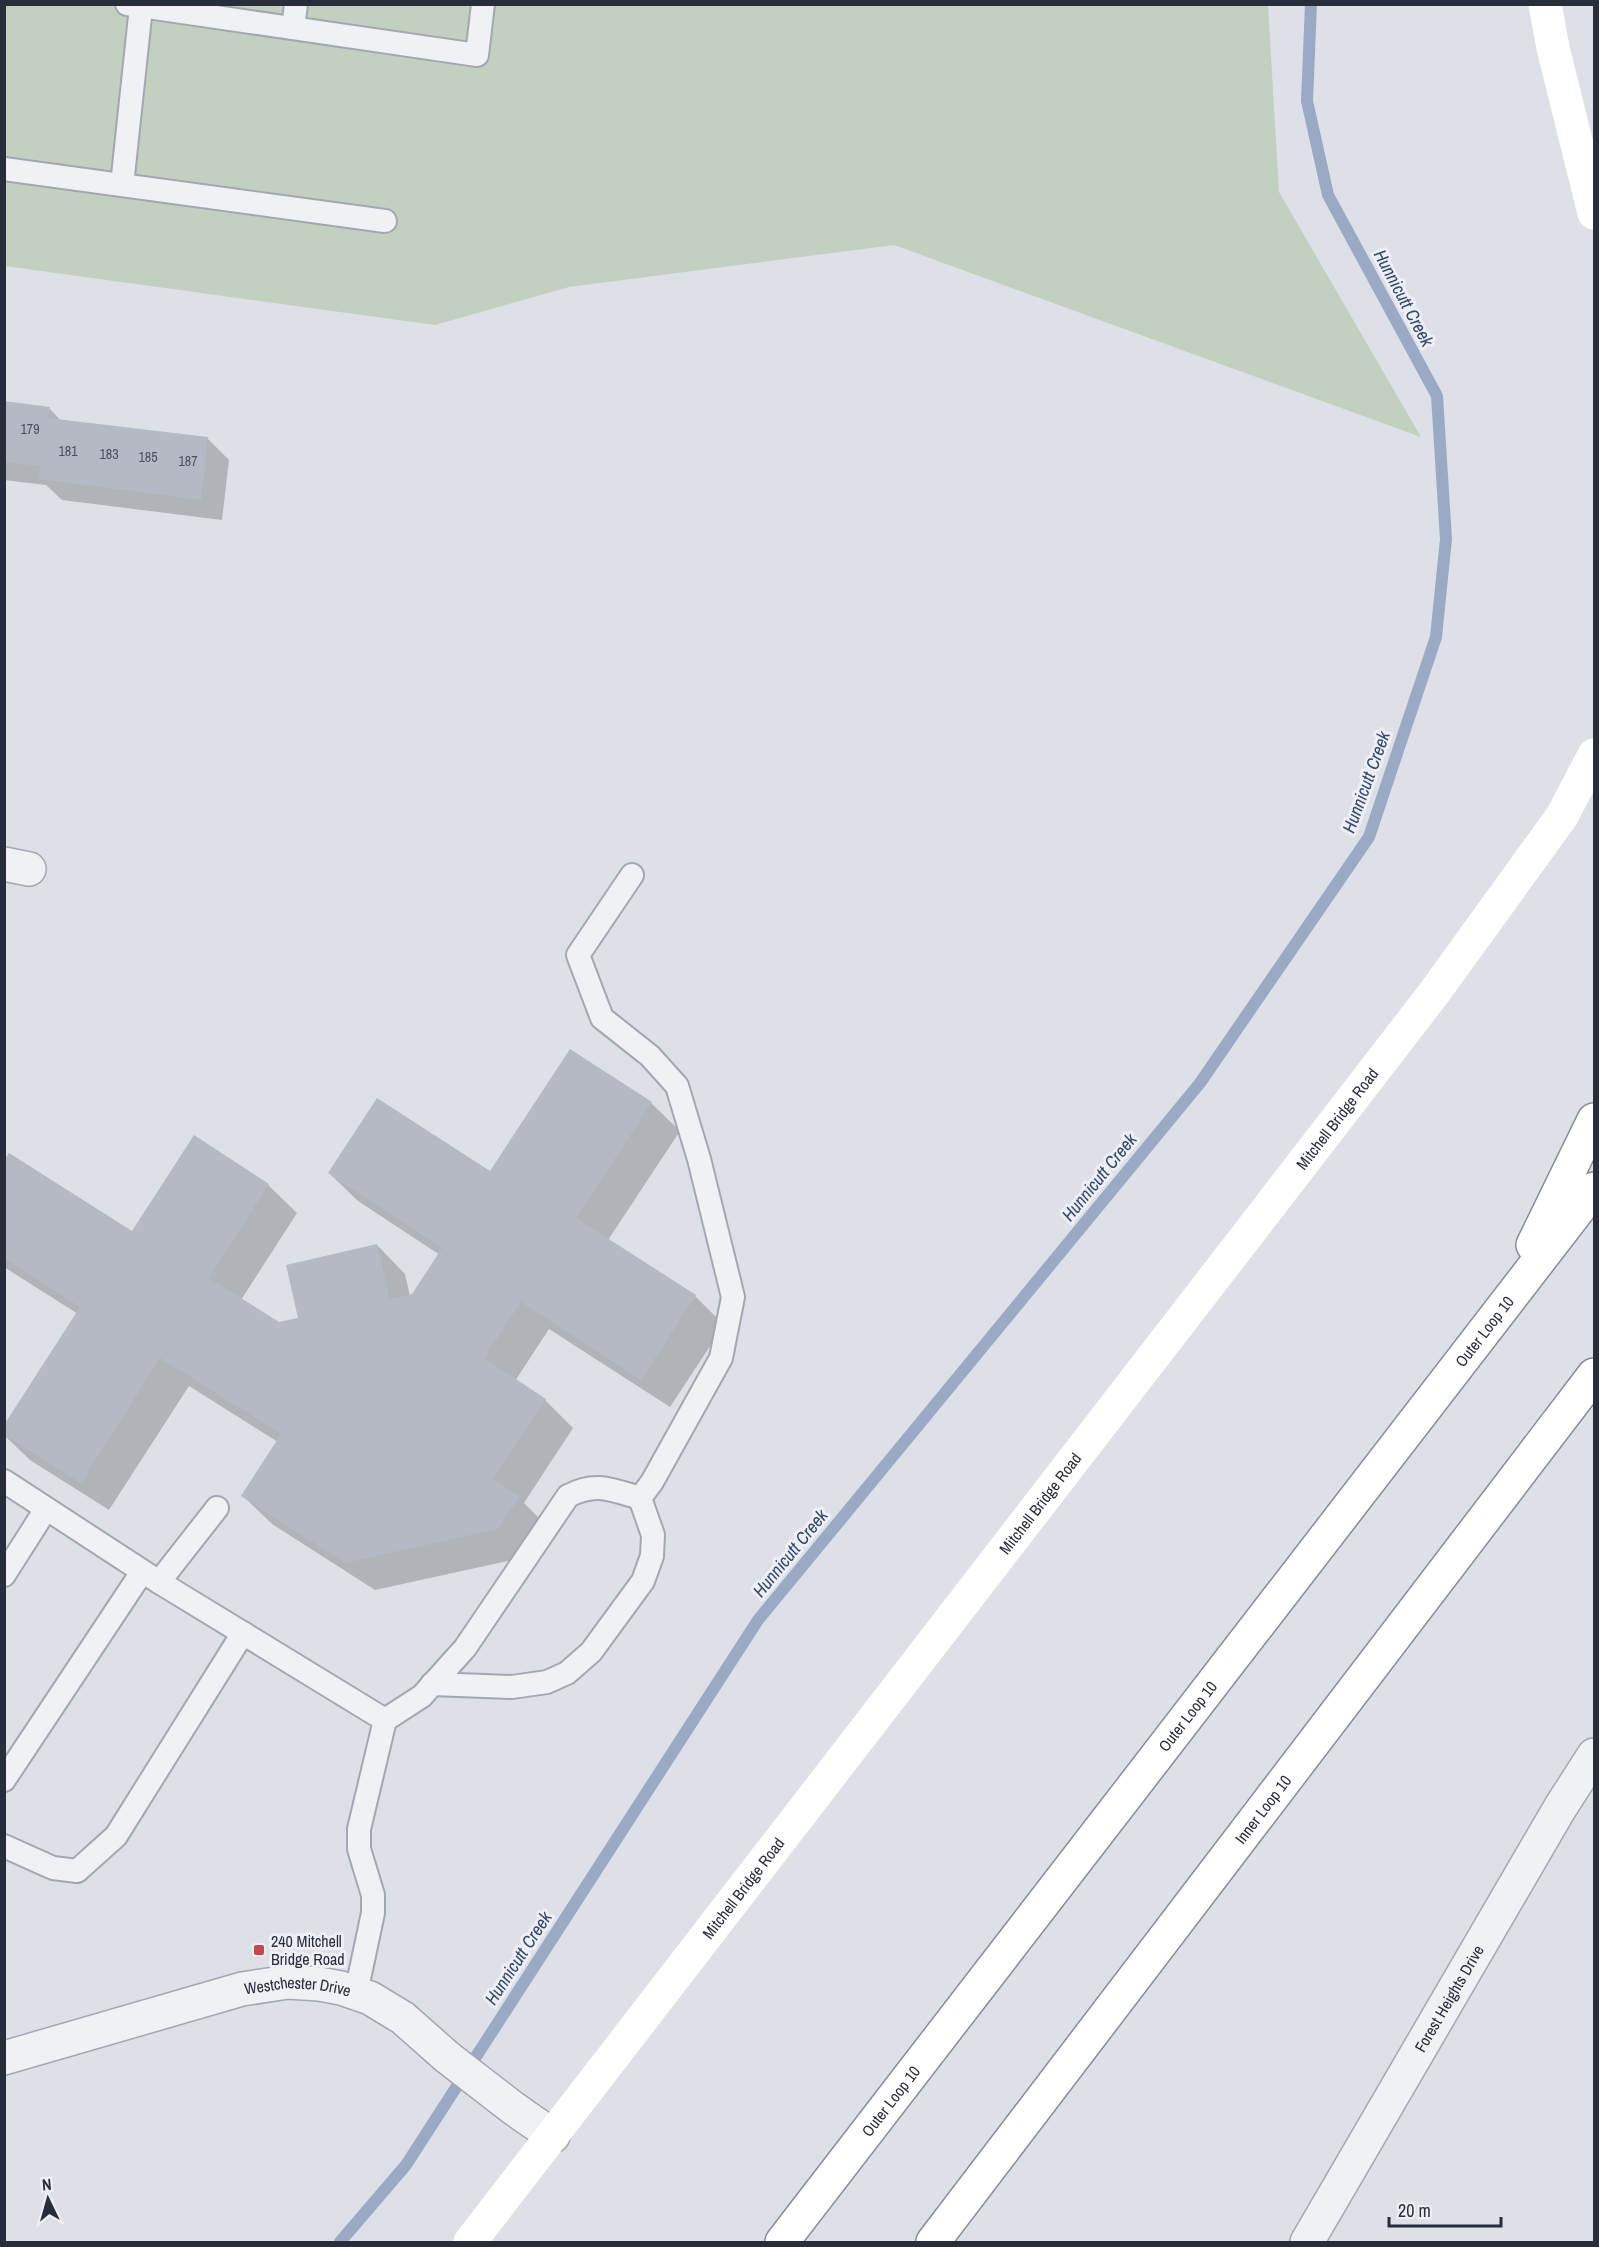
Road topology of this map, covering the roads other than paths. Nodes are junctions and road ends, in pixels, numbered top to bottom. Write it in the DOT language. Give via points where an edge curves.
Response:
graph roads {
  1 [pos="296,4"];
  2 [pos="483,4"];
  3 [pos="1545,4"];
  4 [pos="134,5"];
  5 [pos="293,28"];
  6 [pos="4,169"];
  7 [pos="122,185"];
  8 [pos="1594,213"];
  9 [pos="385,222"];
  10 [pos="1594,755"];
  11 [pos="632,875"];
  12 [pos="1594,1120"];
  13 [pos="1594,1190"];
  14 [pos="1501,1310"];
  15 [pos="1592,1380"];
  16 [pos="4,1481"];
  17 [pos="640,1498"];
  18 [pos="217,1508"];
  19 [pos="46,1509"];
  20 [pos="4,1575"];
  21 [pos="150,1577"];
  22 [pos="243,1633"];
  23 [pos="432,1684"];
  24 [pos="385,1720"];
  25 [pos="1594,1755"];
  26 [pos="4,1780"];
  27 [pos="4,1846"];
  28 [pos="356,1993"];
  29 [pos="4,2058"];
  30 [pos="553,2136"];
  31 [pos="470,2242"];
  32 [pos="782,2242"];
  33 [pos="933,2242"];
  34 [pos="1307,2242"];
  1 -- 5 [label="lane"];
  2 -- 5 [label="lane" via="477,55"];
  3 -- 8 [label="main road"];
  4 -- 5 [label="lane"];
  4 -- 7 [label="lane"];
  6 -- 7 [label="lane"];
  7 -- 9 [label="lane"];
  10 -- 30 [label="main road, Mitchell Bridge Road" via="1562,816 1434,993"];
  11 -- 17 [label="lane" via="578,955 602,1018 650,1056 677,1086 733,1296 721,1358"];
  12 -- 14 [label="main road"];
  13 -- 14 [label="main road, Outer Loop 10"];
  14 -- 32 [label="main road, Outer Loop 10"];
  15 -- 33 [label="main road, Inner Loop 10"];
  16 -- 19 [label="lane"];
  17 -- 23 [label="lane" via="602,1486 582,1488 568,1496 465,1648"];
  17 -- 23 [label="lane" via="653,1535 652,1556 643,1581 591,1652 567,1673 547,1683 513,1687"];
  18 -- 21 [label="lane"];
  19 -- 20 [label="lane"];
  19 -- 21 [label="lane"];
  21 -- 22 [label="lane"];
  21 -- 26 [label="lane"];
  22 -- 24 [label="lane"];
  22 -- 27 [label="lane" via="116,1836 101,1850 77,1871 53,1868"];
  23 -- 24 [label="lane" via="422,1696"];
  24 -- 28 [label="lane" via="359,1829 359,1849 373,1895 373,1913"];
  25 -- 34 [label="street, Forest Heights Drive"];
  28 -- 29 [label="street, Westchester Drive" via="288,1982 242,1989"];
  28 -- 30 [label="street, Westchester Drive" via="403,2018 447,2057"];
  30 -- 31 [label="main road, Mitchell Bridge Road"];
}
